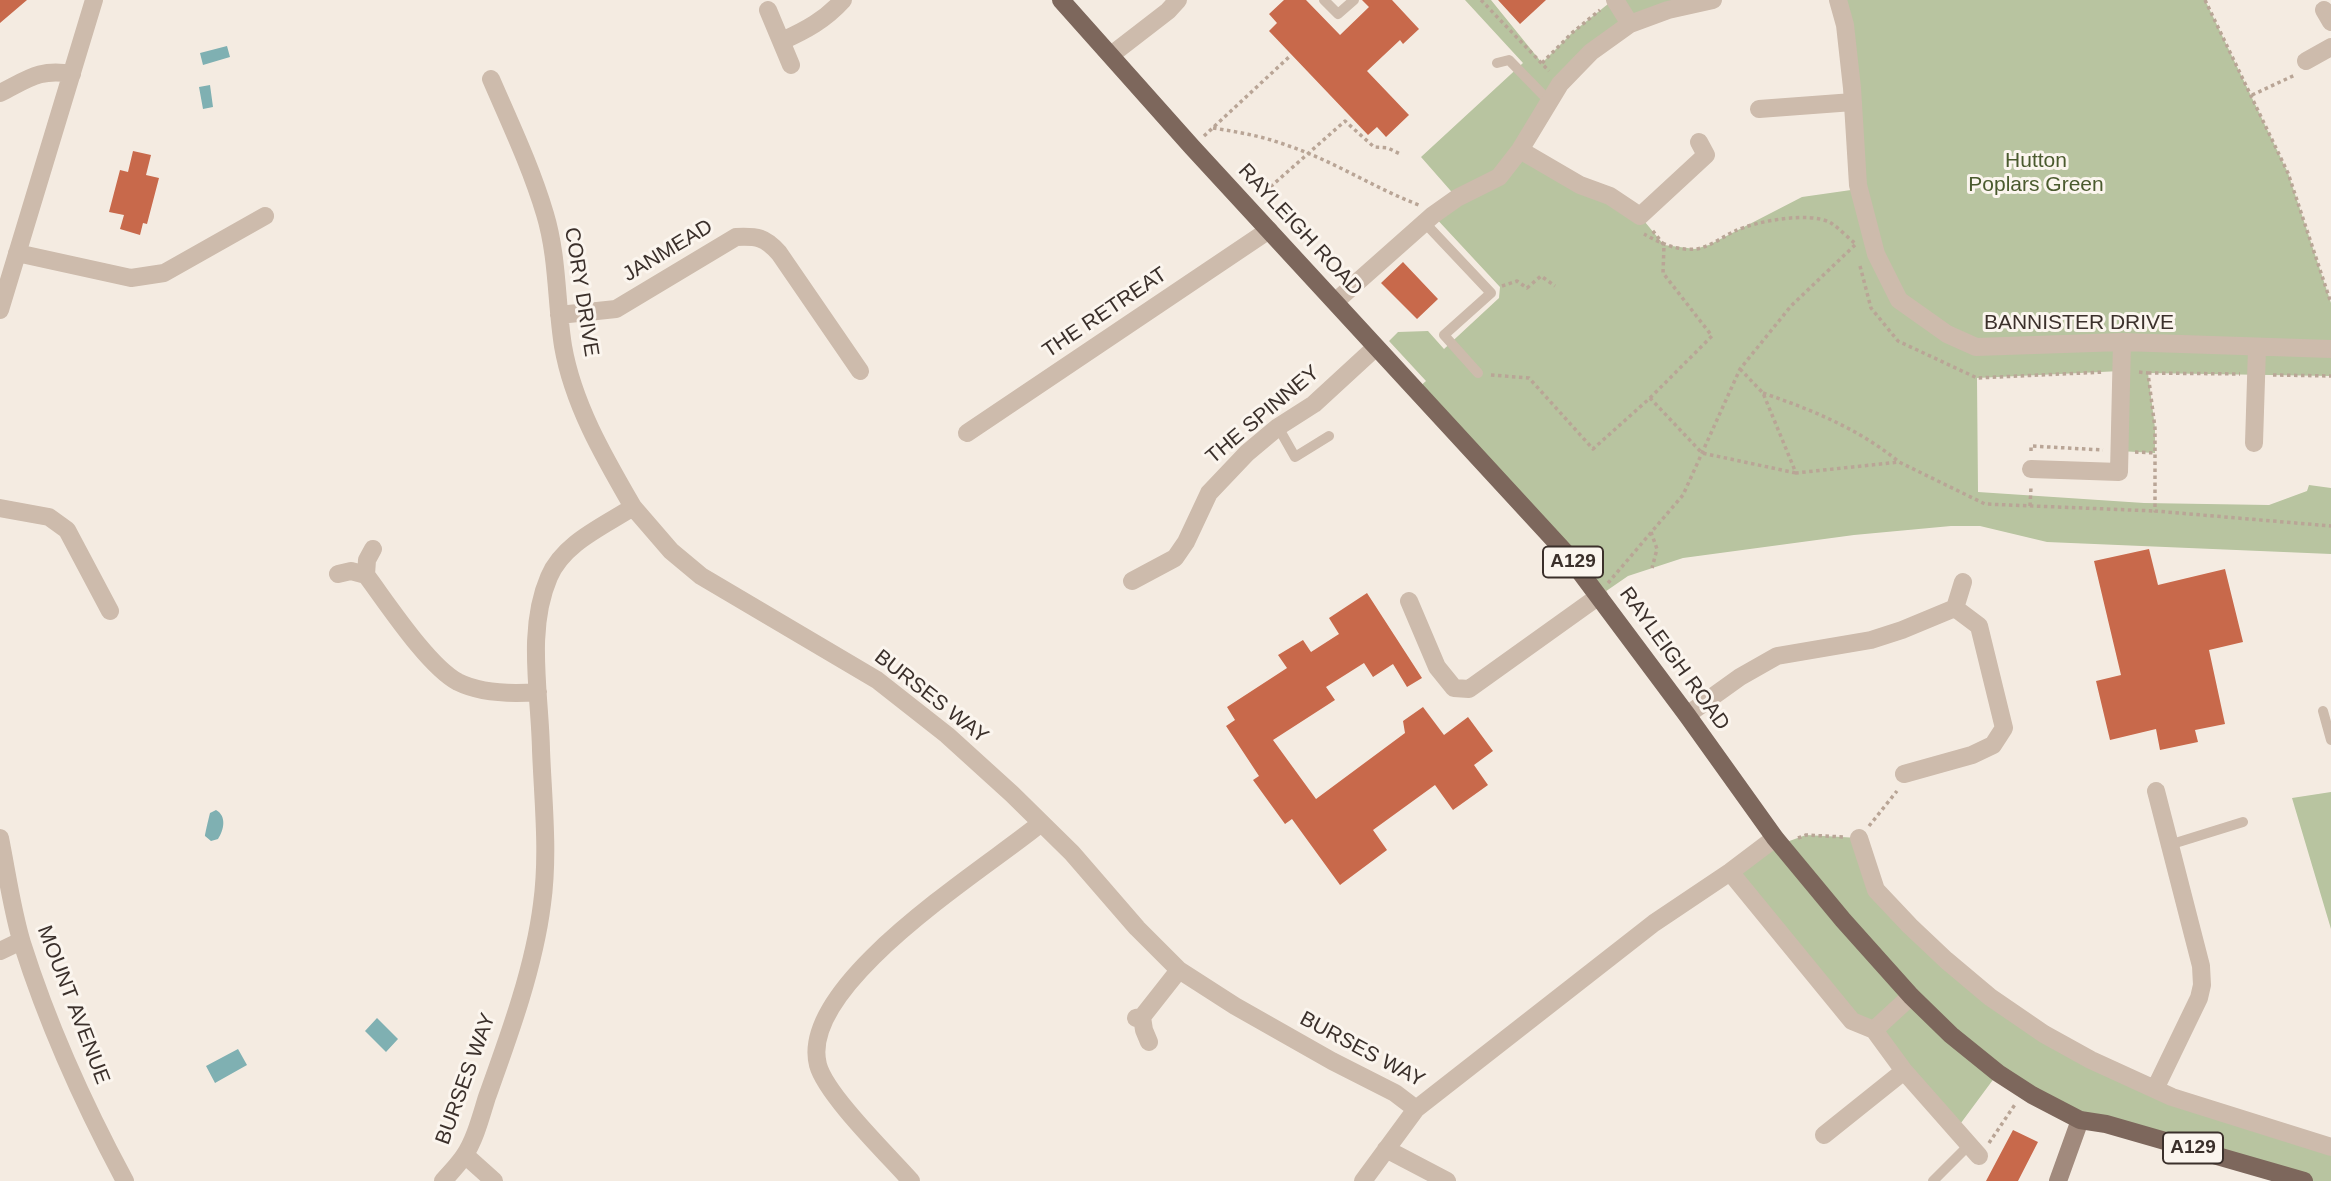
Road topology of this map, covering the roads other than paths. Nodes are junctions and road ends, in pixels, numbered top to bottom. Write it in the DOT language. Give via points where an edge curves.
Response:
graph roads {
  1 [pos="94,0"];
  2 [pos="843,0"];
  3 [pos="1060,0"];
  4 [pos="1178,0"];
  5 [pos="1325,0"];
  6 [pos="1354,0"];
  7 [pos="1713,0"];
  8 [pos="1838,0"];
  9 [pos="1609,4"];
  10 [pos="768,10"];
  11 [pos="1630,24"];
  12 [pos="782,41"];
  13 [pos="2331,47"];
  14 [pos="1111,55"];
  15 [pos="2306,61"];
  16 [pos="1497,63"];
  17 [pos="791,65"];
  18 [pos="72,74"];
  19 [pos="491,79"];
  20 [pos="0,93"];
  21 [pos="1549,101"];
  22 [pos="1853,102"];
  23 [pos="1759,110"];
  24 [pos="1699,142"];
  25 [pos="1520,150"];
  26 [pos="265,216"];
  27 [pos="1429,218"];
  28 [pos="1269,230"];
  29 [pos="17,253"];
  30 [pos="1336,302"];
  31 [pos="0,310"];
  32 [pos="559,315"];
  33 [pos="2122,342"];
  34 [pos="1376,347"];
  35 [pos="2257,348"];
  36 [pos="2331,349"];
  37 [pos="860,371"];
  38 [pos="1478,373"];
  39 [pos="1278,427"];
  40 [pos="967,433"];
  41 [pos="1329,436"];
  42 [pos="2254,443"];
  43 [pos="2031,469"];
  44 [pos="633,507"];
  45 [pos="0,508"];
  46 [pos="373,549"];
  47 [pos="338,574"];
  48 [pos="366,575"];
  49 [pos="1132,581"];
  50 [pos="1962,582"];
  51 [pos="1599,596"];
  52 [pos="1409,601"];
  53 [pos="1955,608"];
  54 [pos="110,611"];
  55 [pos="538,692"];
  56 [pos="2323,711"];
  57 [pos="1687,715"];
  58 [pos="2331,740"];
  59 [pos="1904,774"];
  60 [pos="2156,791"];
  61 [pos="2244,822"];
  62 [pos="1041,823"];
  63 [pos="0,838"];
  64 [pos="1775,838"];
  65 [pos="1859,838"];
  66 [pos="2169,845"];
  67 [pos="1730,872"];
  68 [pos="22,940"];
  69 [pos="0,951"];
  70 [pos="1179,971"];
  71 [pos="1911,996"];
  72 [pos="1874,1030"];
  73 [pos="1149,1042"];
  74 [pos="1904,1071"];
  75 [pos="2155,1089"];
  76 [pos="1416,1109"];
  77 [pos="2080,1120"];
  78 [pos="1824,1135"];
  79 [pos="2331,1147"];
  80 [pos="1386,1149"];
  81 [pos="1974,1150"];
  82 [pos="465,1155"];
  83 [pos="125,1181"];
  84 [pos="443,1181"];
  85 [pos="494,1181"];
  86 [pos="911,1181"];
  87 [pos="1363,1181"];
  88 [pos="1447,1181"];
  89 [pos="1933,1181"];
  90 [pos="2058,1181"];
  91 [pos="2304,1181"];
  1 -- 18 [label="street"];
  2 -- 12 [label="street" via="815,26"];
  3 -- 14 [label="main road, RAYLEIGH ROAD / A129"];
  4 -- 14 [label="street"];
  5 -- 6 [label="lane" via="1338,14"];
  7 -- 11 [label="street"];
  8 -- 22 [label="street, BANNISTER DRIVE"];
  9 -- 11 [label="street"];
  10 -- 12 [label="street"];
  11 -- 21 [label="street" via="1591,52"];
  12 -- 17 [label="street"];
  13 -- 15 [label="street"];
  14 -- 28 [label="main road, RAYLEIGH ROAD / A129"];
  16 -- 21 [label="lane" via="1509,60"];
  18 -- 20 [label="street" via="41,73"];
  18 -- 29 [label="street"];
  19 -- 32 [label="street, CORY DRIVE" via="545,214"];
  21 -- 25 [label="street"];
  22 -- 23 [label="street"];
  22 -- 33 [label="street, BANNISTER DRIVE" via="1858,185 1876,254 1899,300 1947,334 1976,347"];
  24 -- 25 [label="street" via="1706,155 1640,216"];
  25 -- 27 [label="street" via="1499,177"];
  26 -- 29 [label="street" via="164,274 131,278"];
  27 -- 30 [label="street"];
  27 -- 38 [label="lane" via="1491,293 1444,335"];
  28 -- 30 [label="main road, RAYLEIGH ROAD / A129"];
  28 -- 40 [label="street, THE RETREAT"];
  29 -- 31 [label="street"];
  30 -- 34 [label="main road, RAYLEIGH ROAD / A129"];
  32 -- 37 [label="street, JANMEAD" via="616,309 736,237 751,236 768,241 779,254"];
  32 -- 44 [label="street, CORY DRIVE" via="563,349 584,411"];
  33 -- 35 [label="street, BANNISTER DRIVE"];
  33 -- 43 [label="street" via="2119,472"];
  34 -- 39 [label="street, THE SPINNEY" via="1314,404"];
  34 -- 51 [label="main road, RAYLEIGH ROAD / A129" via="1566,553"];
  35 -- 36 [label="street, BANNISTER DRIVE"];
  35 -- 42 [label="street"];
  39 -- 41 [label="lane" via="1295,457"];
  39 -- 49 [label="street, THE SPINNEY" via="1209,493 1175,558"];
  44 -- 55 [label="street, BURSES WAY" via="557,561 538,610"];
  44 -- 62 [label="street, BURSES WAY" via="671,551 701,576 877,680 947,735"];
  45 -- 54 [label="street" via="49,517 66,530"];
  46 -- 48 [label="street"];
  47 -- 48 [label="street"];
  48 -- 55 [label="street" via="419,645 457,681 514,694"];
  50 -- 53 [label="street"];
  51 -- 52 [label="street" via="1469,689 1454,688 1437,667"];
  51 -- 57 [label="main road, RAYLEIGH ROAD / A129"];
  53 -- 57 [label="street" via="1871,640 1777,656"];
  53 -- 59 [label="street" via="1979,626 2004,728 1993,745 1972,755"];
  55 -- 82 [label="street, BURSES WAY" via="545,853 542,903 502,1057"];
  56 -- 58 [label="lane"];
  57 -- 64 [label="main road, RAYLEIGH ROAD / A129"];
  60 -- 66 [label="street"];
  61 -- 66 [label="lane"];
  62 -- 70 [label="street, BURSES WAY"];
  62 -- 86 [label="street" via="886,943 853,979 821,1029 818,1066 834,1093"];
  63 -- 68 [label="street, MOUNT AVENUE"];
  64 -- 67 [label="street, BURSES WAY"];
  64 -- 71 [label="main road, RAYLEIGH ROAD / A129"];
  65 -- 75 [label="street" via="1876,890 1946,960 2044,1034"];
  66 -- 75 [label="street" via="2202,985"];
  67 -- 72 [label="street" via="1853,1021"];
  67 -- 76 [label="street, BURSES WAY" via="1654,923"];
  68 -- 69 [label="street"];
  68 -- 83 [label="street, MOUNT AVENUE" via="67,1063"];
  70 -- 73 [label="street" via="1139,1018"];
  70 -- 76 [label="street, BURSES WAY"];
  71 -- 72 [label="street"];
  71 -- 77 [label="main road, RAYLEIGH ROAD / A129" via="1997,1073"];
  72 -- 74 [label="street"];
  74 -- 78 [label="street"];
  74 -- 81 [label="street"];
  75 -- 79 [label="street"];
  76 -- 80 [label="street"];
  77 -- 90 [label="street"];
  77 -- 91 [label="main road, RAYLEIGH ROAD / A129"];
  80 -- 87 [label="street"];
  80 -- 88 [label="street"];
  81 -- 89 [label="lane"];
  82 -- 84 [label="street, BURSES WAY"];
  82 -- 85 [label="street"];
}
